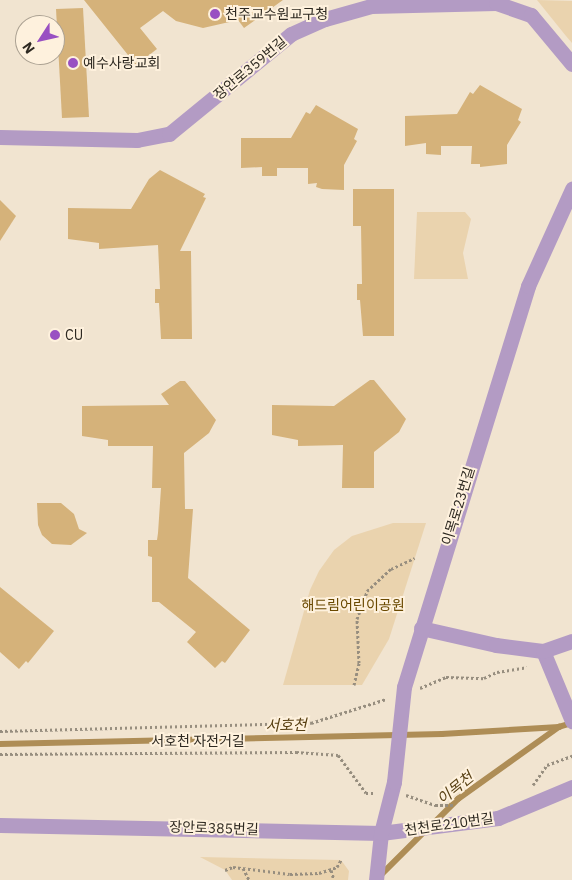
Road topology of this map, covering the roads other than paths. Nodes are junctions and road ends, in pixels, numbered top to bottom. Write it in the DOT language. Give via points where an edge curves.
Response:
graph roads {
  1 [pos="572,64"];
  2 [pos="0,138"];
  3 [pos="572,189"];
  4 [pos="421,628"];
  5 [pos="572,641"];
  6 [pos="548,662"];
  7 [pos="572,722"];
  8 [pos="572,787"];
  9 [pos="0,825"];
  10 [pos="381,833"];
  11 [pos="376,880"];
  1 -- 2 [label="street, 장안로359번길" via="531,15 496,3 371,6 326,18 291,34 169,134 137,140"];
  3 -- 4 [label="street, 이목로23번길" via="528,286"];
  4 -- 6 [label="street" via="496,645"];
  4 -- 10 [label="street, 이목로23번길, bridge" via="405,691 394,788"];
  5 -- 6 [label="street"];
  6 -- 7 [label="street"];
  8 -- 10 [label="street, 천천로210번길" via="498,818"];
  9 -- 10 [label="street, 장안로385번길"];
  10 -- 11 [label="street"];
}
